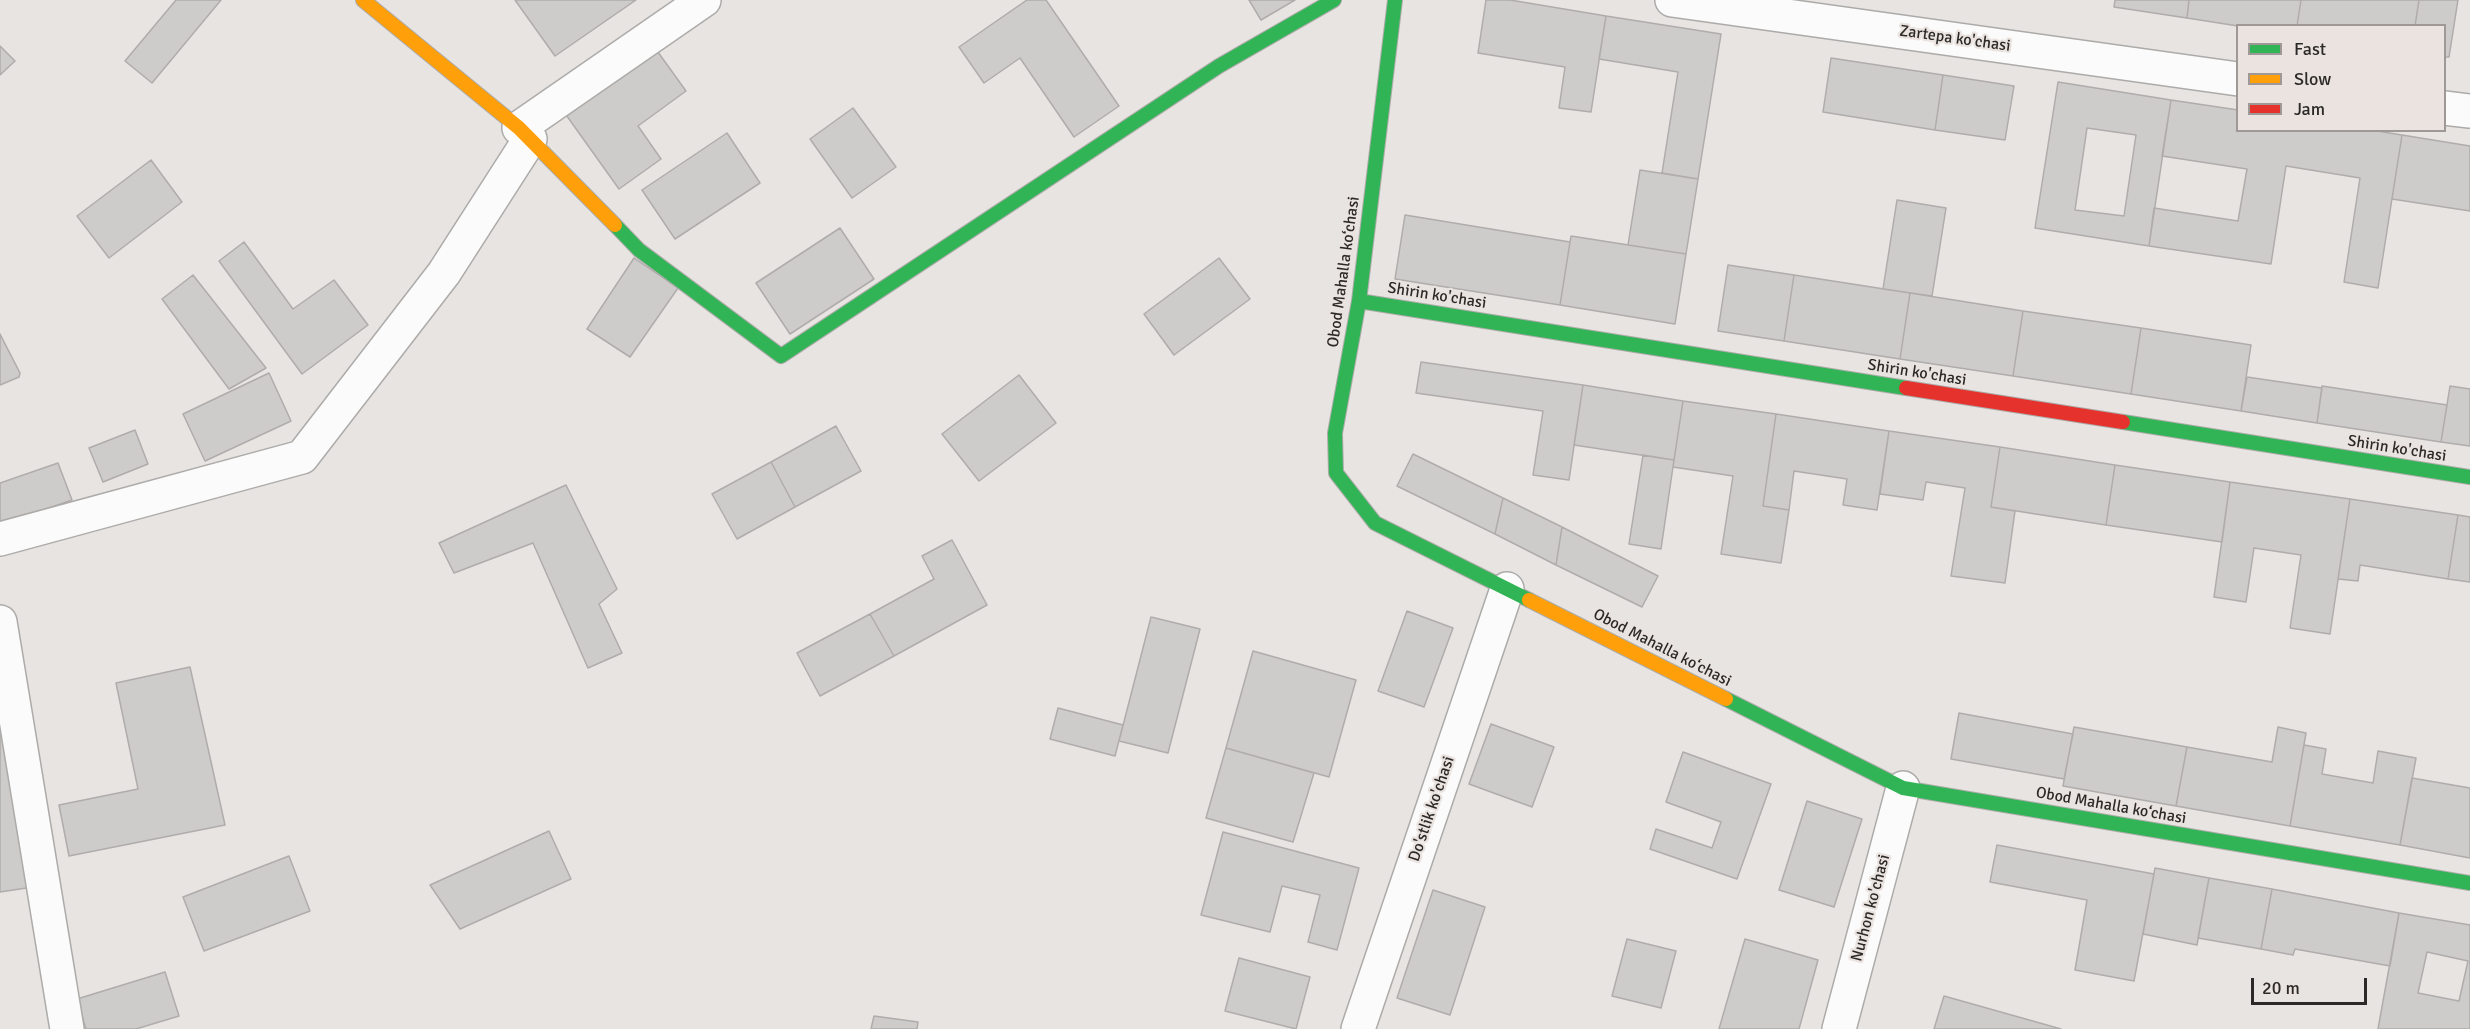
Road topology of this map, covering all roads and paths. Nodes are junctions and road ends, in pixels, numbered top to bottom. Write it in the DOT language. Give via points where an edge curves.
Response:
graph roads {
  1 [pos="363,0"];
  2 [pos="704,0"];
  3 [pos="1334,0"];
  4 [pos="1395,0"];
  5 [pos="1672,0"];
  6 [pos="2236,79"];
  7 [pos="2446,108"];
  8 [pos="2470,111"];
  9 [pos="525,133"];
  10 [pos="1359,301"];
  11 [pos="2470,477"];
  12 [pos="0,539"];
  13 [pos="1507,589"];
  14 [pos="0,622"];
  15 [pos="1903,788"];
  16 [pos="2470,883"];
  17 [pos="67,1029"];
  18 [pos="1358,1029"];
  19 [pos="1839,1029"];
  1 -- 9 [label="street"];
  2 -- 9 [label="street"];
  3 -- 9 [label="street" via="1219,66 781,356 639,250"];
  4 -- 10 [label="street, Obod Mahalla ko‘chasi"];
  5 -- 6 [label="street, Zartepa ko'chasi"];
  7 -- 8 [label="street"];
  9 -- 12 [label="street" via="444,273 302,457"];
  10 -- 11 [label="street, Shirin ko'chasi"];
  10 -- 13 [label="street, Obod Mahalla ko‘chasi" via="1335,433 1336,473 1375,523"];
  13 -- 15 [label="street, Obod Mahalla ko‘chasi"];
  13 -- 18 [label="street, Do'stlik ko'chasi"];
  14 -- 17 [label="street"];
  15 -- 16 [label="street, Obod Mahalla ko‘chasi"];
  15 -- 19 [label="street, Nurhon ko'chasi"];
}
